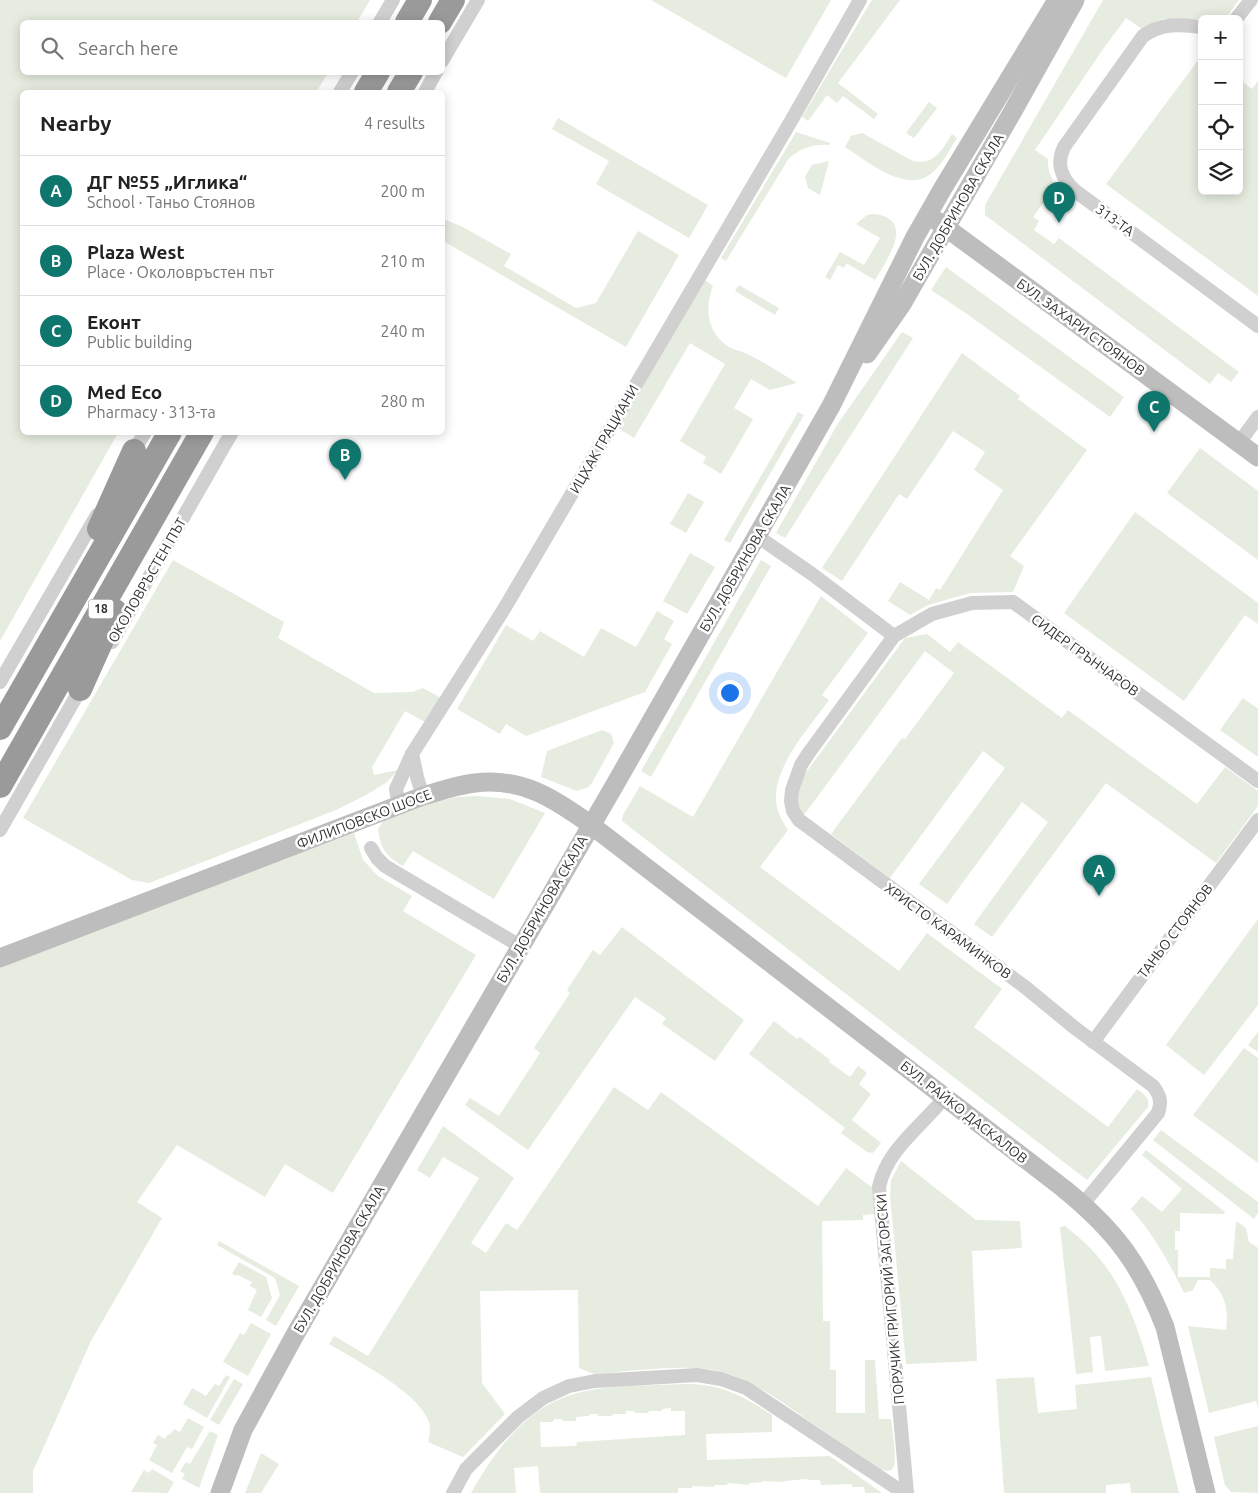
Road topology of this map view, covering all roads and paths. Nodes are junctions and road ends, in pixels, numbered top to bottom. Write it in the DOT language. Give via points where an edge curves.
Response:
graph roads {
  1 [pos="393,0"];
  2 [pos="420,0"];
  3 [pos="453,0"];
  4 [pos="478,0"];
  5 [pos="860,0"];
  6 [pos="1057,0"];
  7 [pos="1075,0"];
  8 [pos="1251,0"];
  9 [pos="1239,15"];
  10 [pos="381,20"];
  11 [pos="408,20"];
  12 [pos="441,20"];
  13 [pos="1198,27"];
  14 [pos="445,56"];
  15 [pos="350,75"];
  16 [pos="376,75"];
  17 [pos="409,75"];
  18 [pos="434,75"];
  19 [pos="341,90"];
  20 [pos="367,90"];
  21 [pos="400,90"];
  22 [pos="426,90"];
  23 [pos="928,214"];
  24 [pos="946,228"];
  25 [pos="1258,326"];
  26 [pos="831,406"];
  27 [pos="1258,417"];
  28 [pos="168,435"];
  29 [pos="200,435"];
  30 [pos="230,435"];
  31 [pos="139,442"];
  32 [pos="1239,443"];
  33 [pos="1258,457"];
  34 [pos="177,475"];
  35 [pos="756,536"];
  36 [pos="894,636"];
  37 [pos="38,662"];
  38 [pos="0,682"];
  39 [pos="80,689"];
  40 [pos="0,728"];
  41 [pos="412,754"];
  42 [pos="1258,781"];
  43 [pos="0,786"];
  44 [pos="423,796"];
  45 [pos="399,805"];
  46 [pos="1258,820"];
  47 [pos="591,825"];
  48 [pos="0,830"];
  49 [pos="371,848"];
  50 [pos="520,946"];
  51 [pos="0,958"];
  52 [pos="1093,1042"];
  53 [pos="945,1097"];
  54 [pos="1082,1204"];
  55 [pos="220,1493"];
  56 [pos="453,1493"];
  57 [pos="905,1493"];
  58 [pos="1206,1493"];
  1 -- 10 [label="street"];
  2 -- 11 [label="highway"];
  3 -- 12 [label="highway"];
  4 -- 14 [label="street"];
  5 -- 41 [label="street, ИЦХАК ГРАЦИАНИ" via="504,609"];
  6 -- 23 [label="main road, БУЛ. ДОБРИНОВА СКАЛА"];
  7 -- 24 [label="main road, БУЛ. ДОБРИНОВА СКАЛА"];
  8 -- 9 [label="street"];
  13 -- 25 [label="street, 313-ТА" via="1162,26 1143,36 1064,147 1059,164 1074,190"];
  15 -- 19 [label="street"];
  16 -- 20 [label="highway"];
  17 -- 21 [label="highway"];
  18 -- 22 [label="street"];
  23 -- 24 [label="main road, БУЛ. ЗАХАРИ СТОЯНОВ"];
  23 -- 26 [label="main road, БУЛ. ДОБРИНОВА СКАЛА"];
  24 -- 26 [label="main road, БУЛ. ДОБРИНОВА СКАЛА" via="902,304"];
  24 -- 32 [label="main road, БУЛ. ЗАХАРИ СТОЯНОВ"];
  26 -- 35 [label="main road, БУЛ. ДОБРИНОВА СКАЛА"];
  27 -- 32 [label="street"];
  28 -- 37 [label="highway, 18"];
  29 -- 34 [label="highway, ОКОЛОВРЪСТЕН ПЪТ / 18"];
  30 -- 39 [label="street, ОКОЛОВРЪСТЕН ПЪТ" via="112,642"];
  31 -- 37 [label="highway"];
  31 -- 38 [label="street"];
  32 -- 33 [label="main road, БУЛ. ЗАХАРИ СТОЯНОВ"];
  34 -- 39 [label="highway"];
  34 -- 43 [label="highway, ОКОЛОВРЪСТЕН ПЪТ / 18"];
  35 -- 36 [label="street"];
  35 -- 47 [label="main road, БУЛ. ДОБРИНОВА СКАЛА"];
  36 -- 42 [label="street, СИДЕР ГРЪНЧАРОВ" via="932,614 972,603 1013,602"];
  36 -- 52 [label="street, ХРИСТО КАРАМИНКОВ" via="808,754 792,790 793,811 799,820 1025,987"];
  37 -- 40 [label="highway, 18"];
  39 -- 48 [label="street, ОКОЛОВРЪСТЕН ПЪТ"];
  41 -- 44 [label="street"];
  41 -- 45 [label="street, ИЦХАК ГРАЦИАНИ" via="396,789"];
  44 -- 45 [label="main road, ФИЛИПОВСКО ШОСЕ"];
  44 -- 47 [label="main road, ФИЛИПОВСКО ШОСЕ" via="475,783 511,783 532,789"];
  45 -- 51 [label="main road, ФИЛИПОВСКО ШОСЕ"];
  46 -- 52 [label="street, ТАНЬО СТОЯНОВ"];
  47 -- 50 [label="main road, БУЛ. ДОБРИНОВА СКАЛА"];
  47 -- 53 [label="main road, БУЛ. РАЙКО ДАСКАЛОВ"];
  49 -- 50 [label="street" via="385,866"];
  50 -- 55 [label="main road, БУЛ. ДОБРИНОВА СКАЛА" via="253,1410"];
  52 -- 54 [label="street, ХРИСТО КАРАМИНКОВ" via="1153,1086 1158,1092 1160,1107"];
  53 -- 54 [label="main road, БУЛ. РАЙКО ДАСКАЛОВ"];
  53 -- 57 [label="street, ПОРУЧИК ГРИГОРИЙ ЗАГОРСКИ" via="892,1156 880,1187"];
  54 -- 58 [label="main road, БУЛ. РАЙКО ДАСКАЛОВ" via="1126,1250 1156,1304 1165,1327"];
  56 -- 57 [label="street" via="466,1470 518,1417 556,1391 595,1381 697,1376 720,1379 746,1388"];
}
